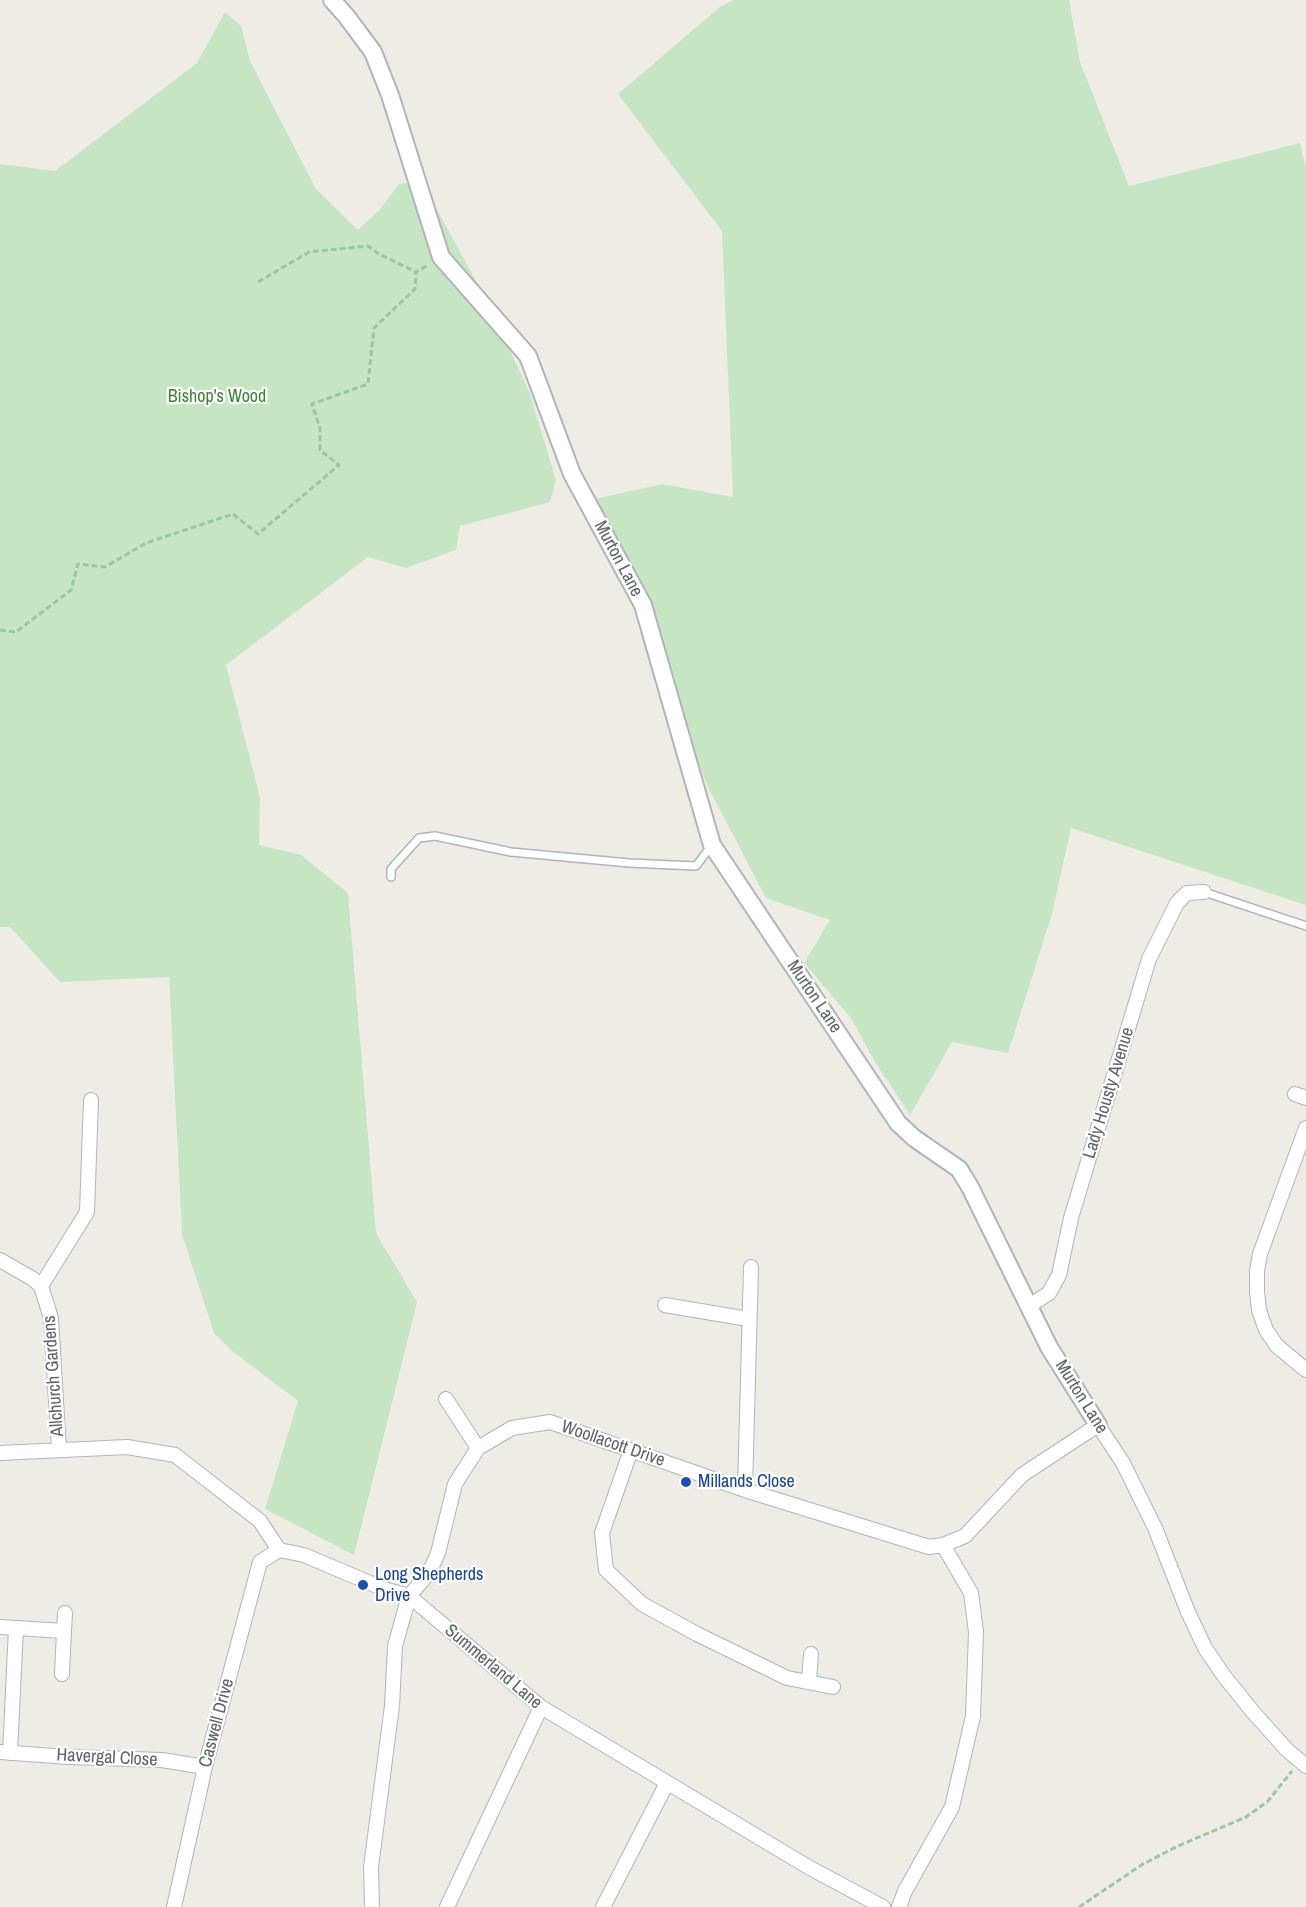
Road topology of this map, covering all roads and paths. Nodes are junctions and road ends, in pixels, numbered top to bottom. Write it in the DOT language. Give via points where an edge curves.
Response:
graph roads {
  1 [pos="332,0"];
  2 [pos="441,257"];
  3 [pos="416,272"];
  4 [pos="258,282"];
  5 [pos="0,630"];
  6 [pos="712,845"];
  7 [pos="391,877"];
  8 [pos="1204,892"];
  9 [pos="1306,926"];
  10 [pos="91,1100"];
  11 [pos="1306,1128"];
  12 [pos="0,1260"];
  13 [pos="751,1267"];
  14 [pos="41,1286"];
  15 [pos="665,1305"];
  16 [pos="1029,1306"];
  17 [pos="748,1319"];
  18 [pos="1306,1370"];
  19 [pos="446,1399"];
  20 [pos="1098,1425"];
  21 [pos="478,1448"];
  22 [pos="59,1450"];
  23 [pos="631,1450"];
  24 [pos="0,1453"];
  25 [pos="745,1490"];
  26 [pos="943,1545"];
  27 [pos="279,1551"];
  28 [pos="408,1596"];
  29 [pos="65,1612"];
  30 [pos="0,1627"];
  31 [pos="16,1628"];
  32 [pos="64,1631"];
  33 [pos="811,1654"];
  34 [pos="62,1674"];
  35 [pos="809,1681"];
  36 [pos="833,1687"];
  37 [pos="541,1707"];
  38 [pos="5,1753"];
  39 [pos="1303,1764"];
  40 [pos="205,1767"];
  41 [pos="667,1783"];
  42 [pos="174,1907"];
  43 [pos="372,1907"];
  44 [pos="447,1907"];
  45 [pos="603,1907"];
  46 [pos="883,1907"];
  47 [pos="899,1907"];
  48 [pos="1079,1907"];
  1 -- 2 [label="street, Murton Lane" via="373,52"];
  2 -- 3 [label="path"];
  2 -- 6 [label="street, Murton Lane" via="528,356 572,474 643,605"];
  3 -- 4 [label="path" via="368,246 309,252"];
  3 -- 5 [label="path" via="415,289 374,328 368,384 312,404 320,428 320,450 339,465 258,534 232,514 146,543 105,567 78,564 71,590 16,632"];
  6 -- 7 [label="lane" via="696,866 511,852 435,836 419,838 391,869"];
  6 -- 16 [label="street, Murton Lane" via="898,1123 959,1169"];
  8 -- 9 [label="lane"];
  8 -- 16 [label="street, Lady Housty Avenue" via="1187,893 1177,903 1149,959 1071,1218 1059,1275 1049,1293"];
  10 -- 14 [label="street" via="87,1212"];
  11 -- 18 [label="street" via="1260,1254 1257,1292 1266,1330 1277,1346"];
  12 -- 14 [label="street"];
  13 -- 17 [label="street"];
  14 -- 22 [label="street, Allchurch Gardens" via="51,1318"];
  15 -- 17 [label="street"];
  16 -- 20 [label="street, Murton Lane" via="1049,1347"];
  17 -- 25 [label="street"];
  19 -- 21 [label="street"];
  20 -- 26 [label="street" via="1022,1475 965,1536"];
  20 -- 39 [label="street, Murton Lane" via="1123,1463 1155,1528 1205,1648 1253,1712"];
  21 -- 23 [label="street, Woollacott Drive" via="512,1428 550,1422"];
  21 -- 28 [label="street, Woollacott Drive" via="455,1484 438,1553 429,1573"];
  22 -- 24 [label="street"];
  22 -- 27 [label="street" via="127,1447 175,1455 260,1521"];
  23 -- 25 [label="street, Woollacott Drive"];
  23 -- 35 [label="street" via="602,1533 606,1570 642,1604 788,1678"];
  25 -- 26 [label="street, Woollacott Drive" via="929,1547"];
  26 -- 47 [label="street" via="971,1593 976,1632 973,1716 952,1807"];
  27 -- 28 [label="street, Summerland Lane" via="304,1555"];
  27 -- 40 [label="street, Caswell Drive" via="260,1562"];
  28 -- 37 [label="street, Summerland Lane"];
  28 -- 43 [label="street" via="395,1646 392,1706 371,1867"];
  29 -- 32 [label="street"];
  30 -- 31 [label="street"];
  31 -- 32 [label="street"];
  31 -- 38 [label="street, Havergal Close"];
  32 -- 34 [label="street"];
  33 -- 35 [label="street"];
  35 -- 36 [label="street"];
  37 -- 41 [label="street, Summerland Lane"];
  37 -- 44 [label="street"];
  38 -- 40 [label="street, Havergal Close" via="162,1760"];
  39 -- 48 [label="path" via="1268,1801 1246,1817 1143,1864"];
  40 -- 42 [label="street, Caswell Drive"];
  41 -- 45 [label="street"];
  41 -- 46 [label="street, Summerland Lane"];
}
